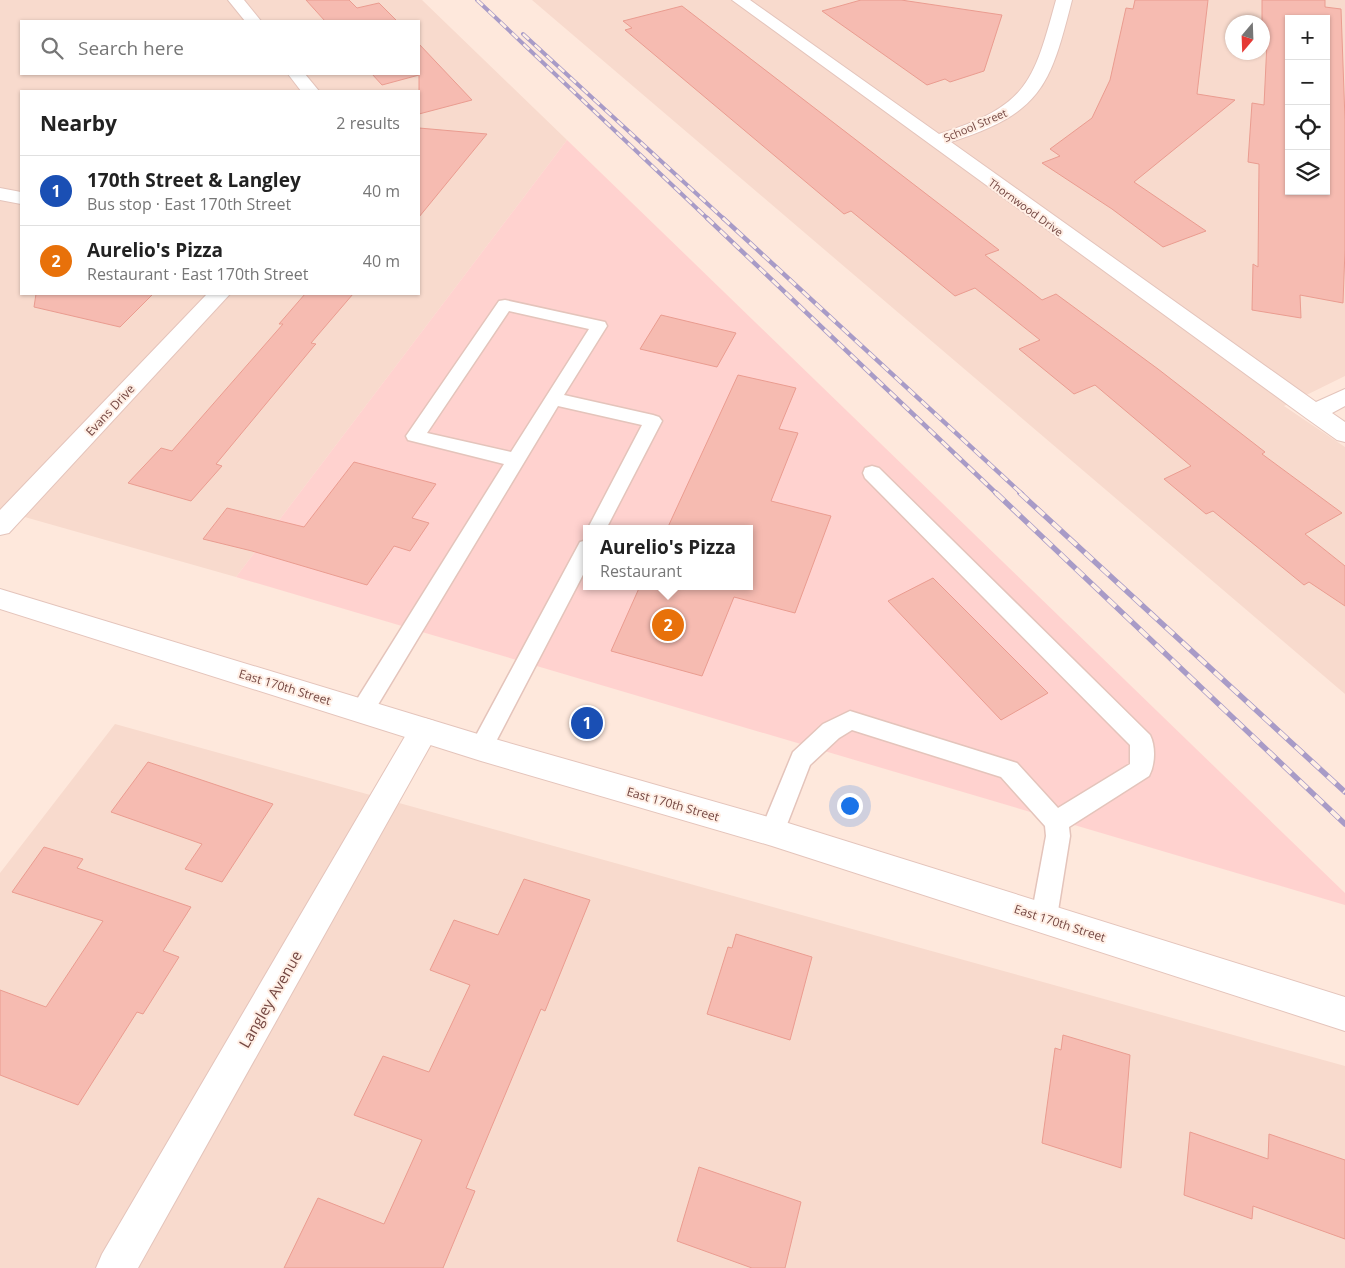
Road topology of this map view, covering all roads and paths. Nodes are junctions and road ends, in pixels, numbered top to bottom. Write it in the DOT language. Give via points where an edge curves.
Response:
graph roads {
  1 [pos="236,0"];
  2 [pos="740,0"];
  3 [pos="1064,0"];
  4 [pos="252,20"];
  5 [pos="297,75"];
  6 [pos="309,90"];
  7 [pos="936,142"];
  8 [pos="0,194"];
  9 [pos="20,198"];
  10 [pos="218,295"];
  11 [pos="1345,397"];
  12 [pos="553,399"];
  13 [pos="1314,412"];
  14 [pos="1345,434"];
  15 [pos="516,460"];
  16 [pos="872,473"];
  17 [pos="598,525"];
  18 [pos="0,526"];
  19 [pos="583,555"];
  20 [pos="0,599"];
  21 [pos="362,711"];
  22 [pos="424,730"];
  23 [pos="481,748"];
  24 [pos="1056,822"];
  25 [pos="772,832"];
  26 [pos="1044,917"];
  27 [pos="1345,1014"];
  28 [pos="116,1268"];
  1 -- 4 [label="street"];
  2 -- 7 [label="street, Thornwood Drive"];
  3 -- 7 [label="street, School Street" via="1045,66 1023,100 1004,115"];
  5 -- 6 [label="street"];
  7 -- 13 [label="street, Thornwood Drive"];
  8 -- 9 [label="street"];
  10 -- 18 [label="street, Evans Drive"];
  11 -- 13 [label="street"];
  12 -- 15 [label="lane"];
  12 -- 15 [label="lane" via="599,326 506,305 415,436"];
  12 -- 17 [label="lane" via="653,421"];
  13 -- 14 [label="street, Thornwood Drive"];
  15 -- 21 [label="lane"];
  16 -- 24 [label="lane" via="1142,742 1141,769"];
  19 -- 23 [label="lane"];
  20 -- 21 [label="street, East 170th Street"];
  21 -- 22 [label="street, East 170th Street"];
  22 -- 23 [label="street, East 170th Street"];
  22 -- 28 [label="street, Langley Avenue"];
  23 -- 25 [label="street, East 170th Street"];
  24 -- 25 [label="lane" via="1009,770 850,720 831,731 801,759"];
  24 -- 26 [label="lane" via="1058,836"];
  25 -- 26 [label="street, East 170th Street"];
  26 -- 27 [label="street, East 170th Street"];
}
